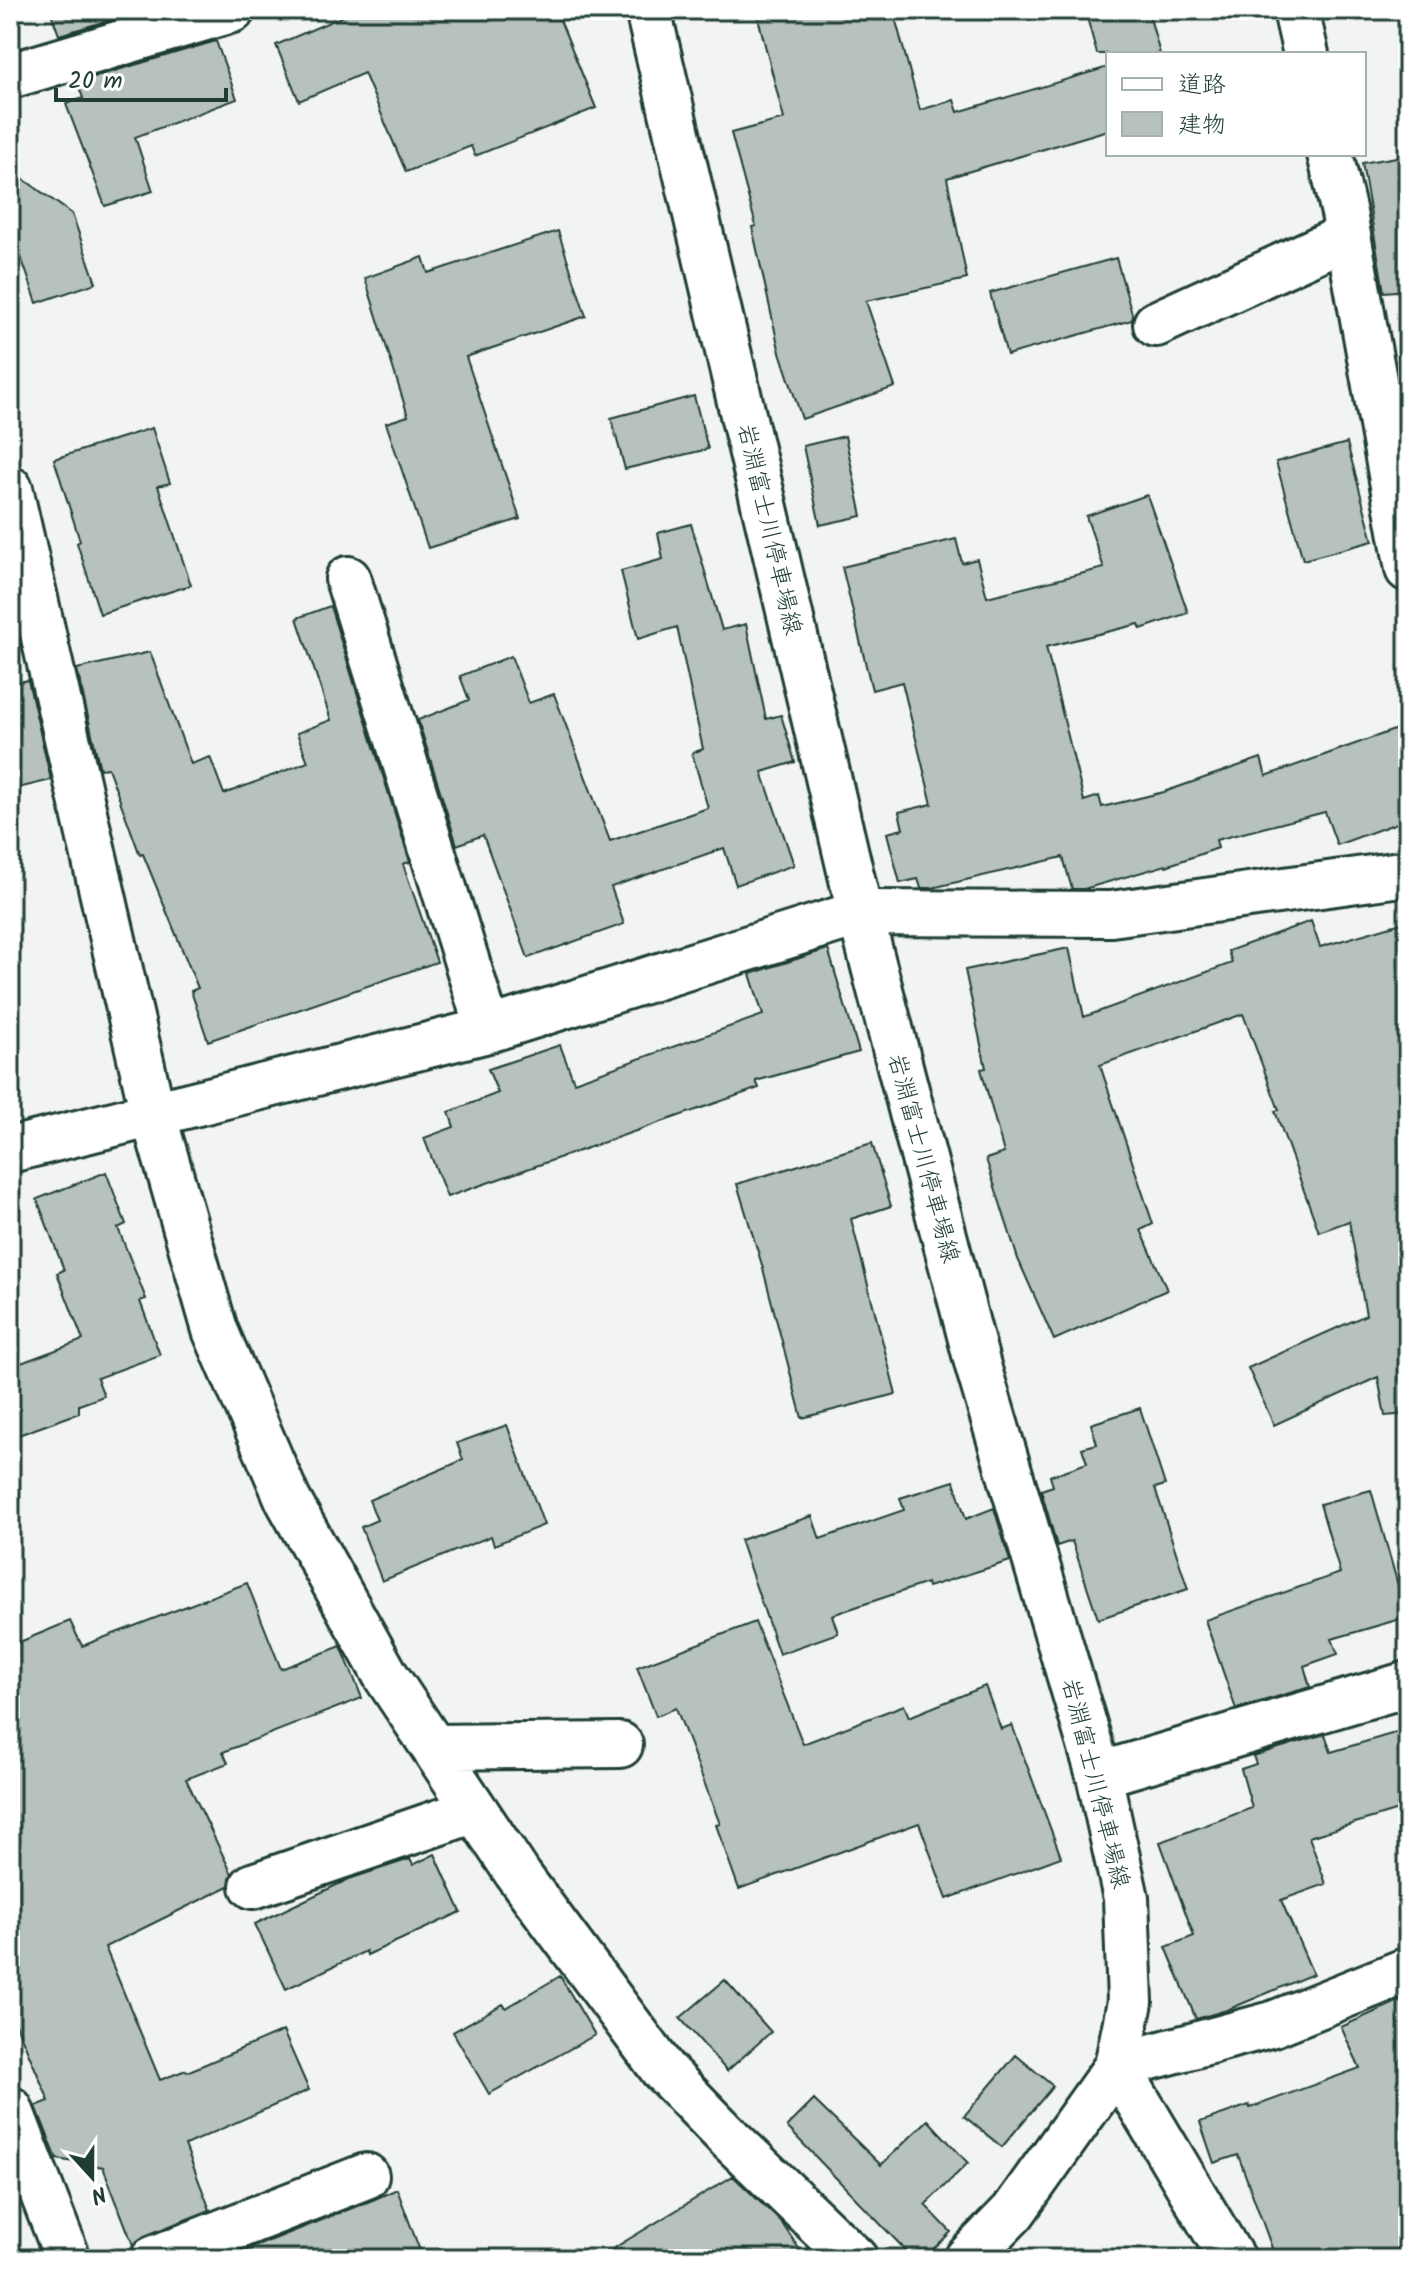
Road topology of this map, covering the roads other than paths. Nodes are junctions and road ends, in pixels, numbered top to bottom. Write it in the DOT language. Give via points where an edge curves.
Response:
graph roads {
  1 [pos="232,10"];
  2 [pos="648,10"];
  3 [pos="1296,10"];
  4 [pos="1306,52"];
  5 [pos="10,76"];
  6 [pos="1330,156"];
  7 [pos="1347,236"];
  8 [pos="1156,324"];
  9 [pos="10,489"];
  10 [pos="1408,569"];
  11 [pos="348,579"];
  12 [pos="1408,873"];
  13 [pos="860,913"];
  14 [pos="488,1030"];
  15 [pos="153,1114"];
  16 [pos="10,1150"];
  17 [pos="1408,1684"];
  18 [pos="620,1745"];
  19 [pos="434,1747"];
  20 [pos="1099,1775"];
  21 [pos="475,1810"];
  22 [pos="253,1886"];
  23 [pos="1408,1970"];
  24 [pos="1117,2066"];
  25 [pos="10,2109"];
  26 [pos="21,2170"];
  27 [pos="366,2176"];
  28 [pos="68,2259"];
  29 [pos="153,2259"];
  30 [pos="855,2259"];
  31 [pos="967,2259"];
  32 [pos="1232,2259"];
  1 -- 5 [label="street"];
  2 -- 13 [label="street, 岩淵富士川停車場線"];
  3 -- 4 [label="street"];
  6 -- 7 [label="street"];
  7 -- 8 [label="street"];
  7 -- 10 [label="street"];
  9 -- 15 [label="street"];
  11 -- 14 [label="street"];
  12 -- 13 [label="street" via="1111,914"];
  13 -- 14 [label="street"];
  13 -- 20 [label="street, 岩淵富士川停車場線" via="978,1366"];
  14 -- 15 [label="street"];
  15 -- 16 [label="street"];
  15 -- 19 [label="street" via="215,1330 288,1500 386,1676"];
  17 -- 20 [label="street"];
  18 -- 19 [label="street"];
  19 -- 21 [label="street"];
  20 -- 24 [label="street, 岩淵富士川停車場線" via="1126,1898 1130,2002"];
  21 -- 22 [label="street"];
  21 -- 30 [label="street" via="663,2070"];
  23 -- 24 [label="street" via="1273,2024"];
  24 -- 31 [label="street, 岩淵富士川停車場線" via="1013,2212"];
  24 -- 32 [label="street"];
  25 -- 26 [label="street"];
  26 -- 28 [label="street"];
  27 -- 29 [label="street"];
}
